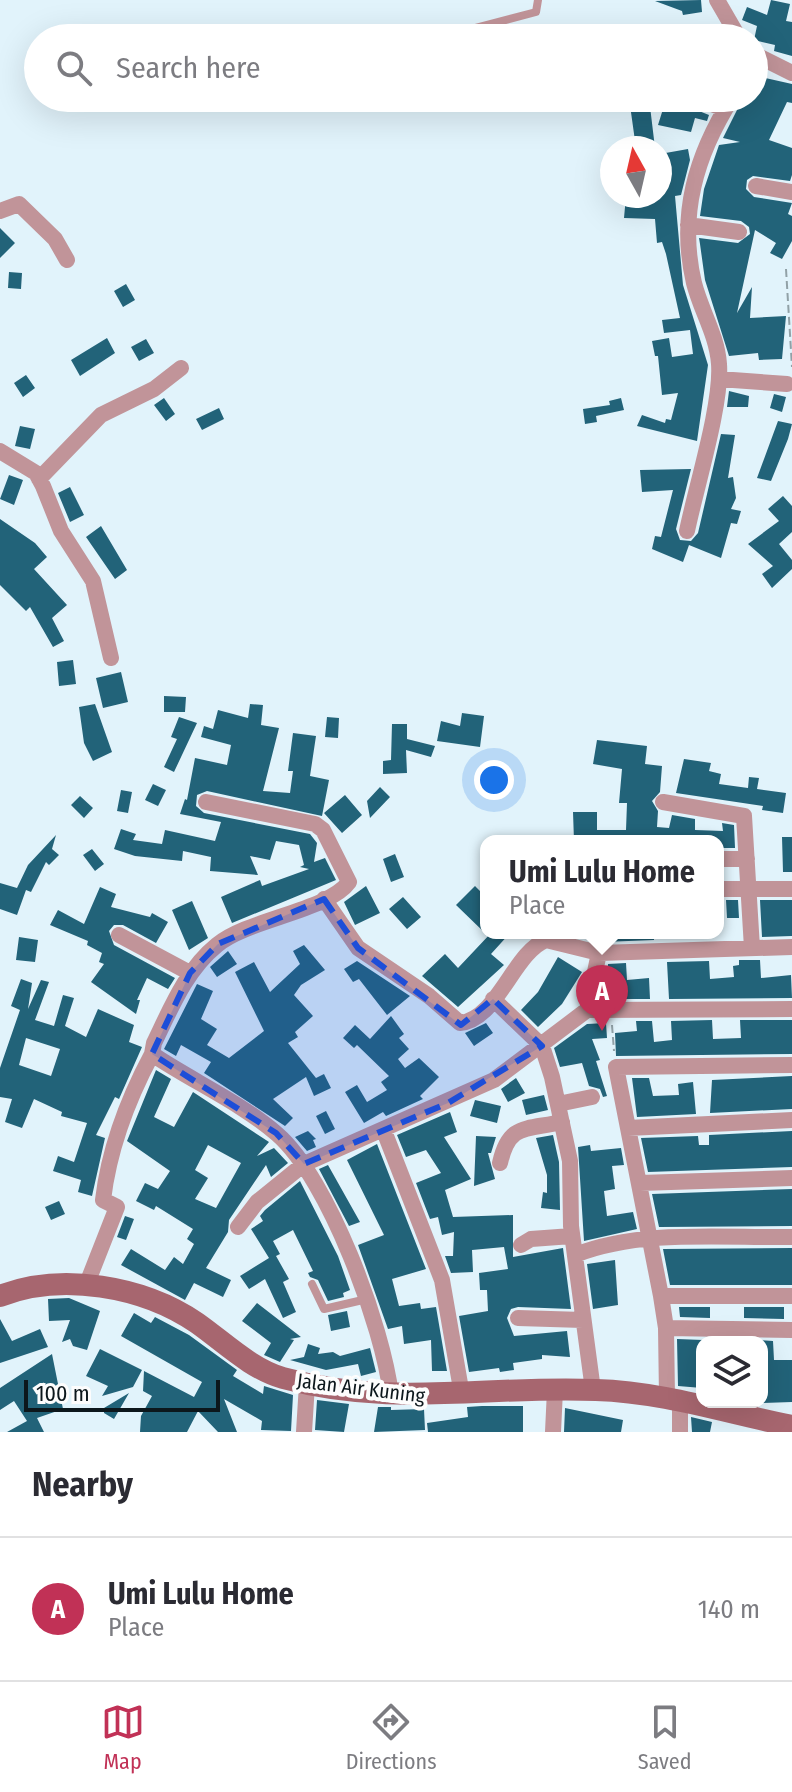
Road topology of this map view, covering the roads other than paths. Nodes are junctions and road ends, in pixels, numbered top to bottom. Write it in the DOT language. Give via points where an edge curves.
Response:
graph roads {
  1 [pos="538,0"];
  2 [pos="717,0"];
  3 [pos="490,24"];
  4 [pos="731,24"];
  5 [pos="768,64"];
  6 [pos="792,73"];
  7 [pos="724,112"];
  8 [pos="756,186"];
  9 [pos="792,192"];
  10 [pos="0,211"];
  11 [pos="688,225"];
  12 [pos="739,232"];
  13 [pos="67,260"];
  14 [pos="181,368"];
  15 [pos="719,379"];
  16 [pos="787,384"];
  17 [pos="0,451"];
  18 [pos="39,479"];
  19 [pos="687,531"];
  20 [pos="111,658"];
  21 [pos="206,802"];
  22 [pos="663,802"];
  23 [pos="724,859"];
  24 [pos="747,859"];
  25 [pos="724,889"];
  26 [pos="747,889"];
  27 [pos="792,889"];
  28 [pos="324,899"];
  29 [pos="119,935"];
  30 [pos="792,947"];
  31 [pos="752,948"];
  32 [pos="599,953"];
  33 [pos="190,973"];
  34 [pos="493,999"];
  35 [pos="792,1009"];
  36 [pos="587,1010"];
  37 [pos="542,1046"];
  38 [pos="152,1054"];
  39 [pos="792,1065"];
  40 [pos="592,1097"];
  41 [pos="558,1104"];
  42 [pos="792,1120"];
  43 [pos="562,1122"];
  44 [pos="628,1128"];
  45 [pos="384,1131"];
  46 [pos="500,1163"];
  47 [pos="304,1164"];
  48 [pos="792,1178"];
  49 [pos="640,1183"];
  50 [pos="238,1227"];
  51 [pos="572,1236"];
  52 [pos="792,1237"];
  53 [pos="652,1240"];
  54 [pos="521,1245"];
  55 [pos="575,1255"];
  56 [pos="312,1284"];
  57 [pos="86,1286"];
  58 [pos="0,1296"];
  59 [pos="661,1296"];
  60 [pos="792,1296"];
  61 [pos="368,1299"];
  62 [pos="518,1318"];
  63 [pos="583,1320"];
  64 [pos="666,1328"];
  65 [pos="792,1330"];
  66 [pos="307,1384"];
  67 [pos="555,1390"];
  68 [pos="593,1390"];
  69 [pos="391,1395"];
  70 [pos="462,1395"];
  71 [pos="674,1399"];
  72 [pos="792,1426"];
  73 [pos="304,1432"];
  74 [pos="553,1432"];
  75 [pos="680,1432"];
  1 -- 3 [label="lane" via="536,12"];
  2 -- 4 [label="street"];
  5 -- 6 [label="street"];
  7 -- 11 [label="street" via="701,155"];
  8 -- 9 [label="street"];
  10 -- 13 [label="street" via="19,204 29,210"];
  11 -- 12 [label="street"];
  11 -- 15 [label="street" via="694,282 717,347"];
  14 -- 18 [label="street" via="154,389 101,415"];
  15 -- 16 [label="street"];
  15 -- 19 [label="street"];
  17 -- 18 [label="street"];
  18 -- 20 [label="street" via="61,531 93,581"];
  21 -- 28 [label="street" via="307,820 323,830 349,876 347,886"];
  22 -- 24 [label="street" via="741,813 746,819"];
  23 -- 24 [label="street"];
  24 -- 26 [label="street"];
  25 -- 26 [label="street"];
  26 -- 27 [label="street"];
  26 -- 31 [label="street"];
  28 -- 33 [label="street" via="236,932"];
  28 -- 34 [label="street" via="358,948 429,996 454,1020 465,1023"];
  29 -- 33 [label="street"];
  30 -- 31 [label="street"];
  31 -- 32 [label="street"];
  32 -- 34 [label="street" via="554,940 539,943"];
  32 -- 36 [label="street"];
  33 -- 38 [label="street"];
  34 -- 37 [label="street"];
  35 -- 36 [label="street"];
  36 -- 37 [label="street"];
  37 -- 41 [label="street"];
  37 -- 45 [label="street" via="494,1080"];
  38 -- 47 [label="street" via="276,1133"];
  38 -- 57 [label="street" via="132,1092 106,1178 103,1200 117,1207"];
  39 -- 44 [label="street" via="616,1067"];
  40 -- 41 [label="street"];
  41 -- 43 [label="street"];
  42 -- 44 [label="street"];
  43 -- 46 [label="street" via="517,1132 502,1145"];
  43 -- 51 [label="street" via="570,1161"];
  44 -- 49 [label="street"];
  45 -- 47 [label="street"];
  45 -- 70 [label="street" via="442,1280"];
  47 -- 50 [label="street" via="257,1202"];
  47 -- 61 [label="street"];
  48 -- 49 [label="street"];
  49 -- 53 [label="street"];
  51 -- 54 [label="street" via="531,1239"];
  51 -- 55 [label="street"];
  52 -- 53 [label="street"];
  53 -- 55 [label="street"];
  53 -- 59 [label="street"];
  55 -- 63 [label="street"];
  56 -- 61 [label="lane" via="324,1309"];
  57 -- 58 [label="street, Jalan Air Kuning" via="42,1286"];
  57 -- 66 [label="street, Jalan Air Kuning" via="157,1302 261,1369"];
  59 -- 60 [label="street"];
  59 -- 64 [label="street"];
  61 -- 69 [label="street" via="381,1336"];
  62 -- 63 [label="street"];
  63 -- 68 [label="street"];
  64 -- 65 [label="street"];
  64 -- 71 [label="street"];
  66 -- 69 [label="street, Jalan Air Kuning"];
  66 -- 73 [label="street"];
  67 -- 68 [label="street, Jalan Air Kuning"];
  67 -- 70 [label="street, Jalan Air Kuning"];
  67 -- 74 [label="street"];
  68 -- 71 [label="street, Jalan Air Kuning"];
  69 -- 70 [label="street, Jalan Air Kuning"];
  71 -- 72 [label="street, Jalan Air Kuning"];
  71 -- 75 [label="street"];
}
